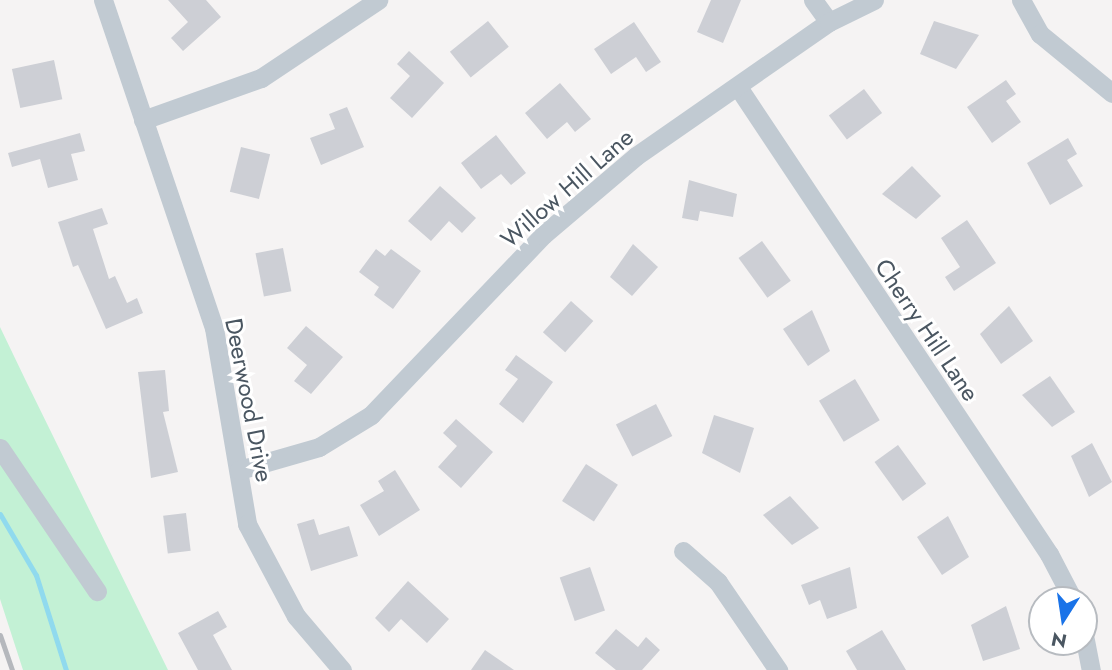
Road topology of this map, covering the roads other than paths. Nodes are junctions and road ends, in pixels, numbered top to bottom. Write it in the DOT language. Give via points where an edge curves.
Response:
graph roads {
  1 [pos="103,0"];
  2 [pos="378,0"];
  3 [pos="813,0"];
  4 [pos="874,0"];
  5 [pos="1021,0"];
  6 [pos="829,22"];
  7 [pos="738,88"];
  8 [pos="1112,93"];
  9 [pos="143,120"];
  10 [pos="0,448"];
  11 [pos="239,470"];
  12 [pos="683,551"];
  13 [pos="1066,586"];
  14 [pos="97,591"];
  15 [pos="342,670"];
  16 [pos="778,670"];
  1 -- 9 [label="street, Deerwood Drive"];
  2 -- 9 [label="street" via="261,78"];
  3 -- 6 [label="street"];
  4 -- 6 [label="street, Willow Hill Lane"];
  5 -- 8 [label="street" via="1040,34"];
  6 -- 7 [label="street, Willow Hill Lane"];
  7 -- 11 [label="street, Willow Hill Lane" via="636,156 543,235 371,415 319,447"];
  7 -- 13 [label="street, Cherry Hill Lane" via="1049,554"];
  9 -- 11 [label="street, Deerwood Drive" via="214,328"];
  10 -- 14 [label="street"];
  11 -- 15 [label="street, Deerwood Drive" via="247,524 269,569 296,616"];
  12 -- 16 [label="street" via="718,582"];
}
